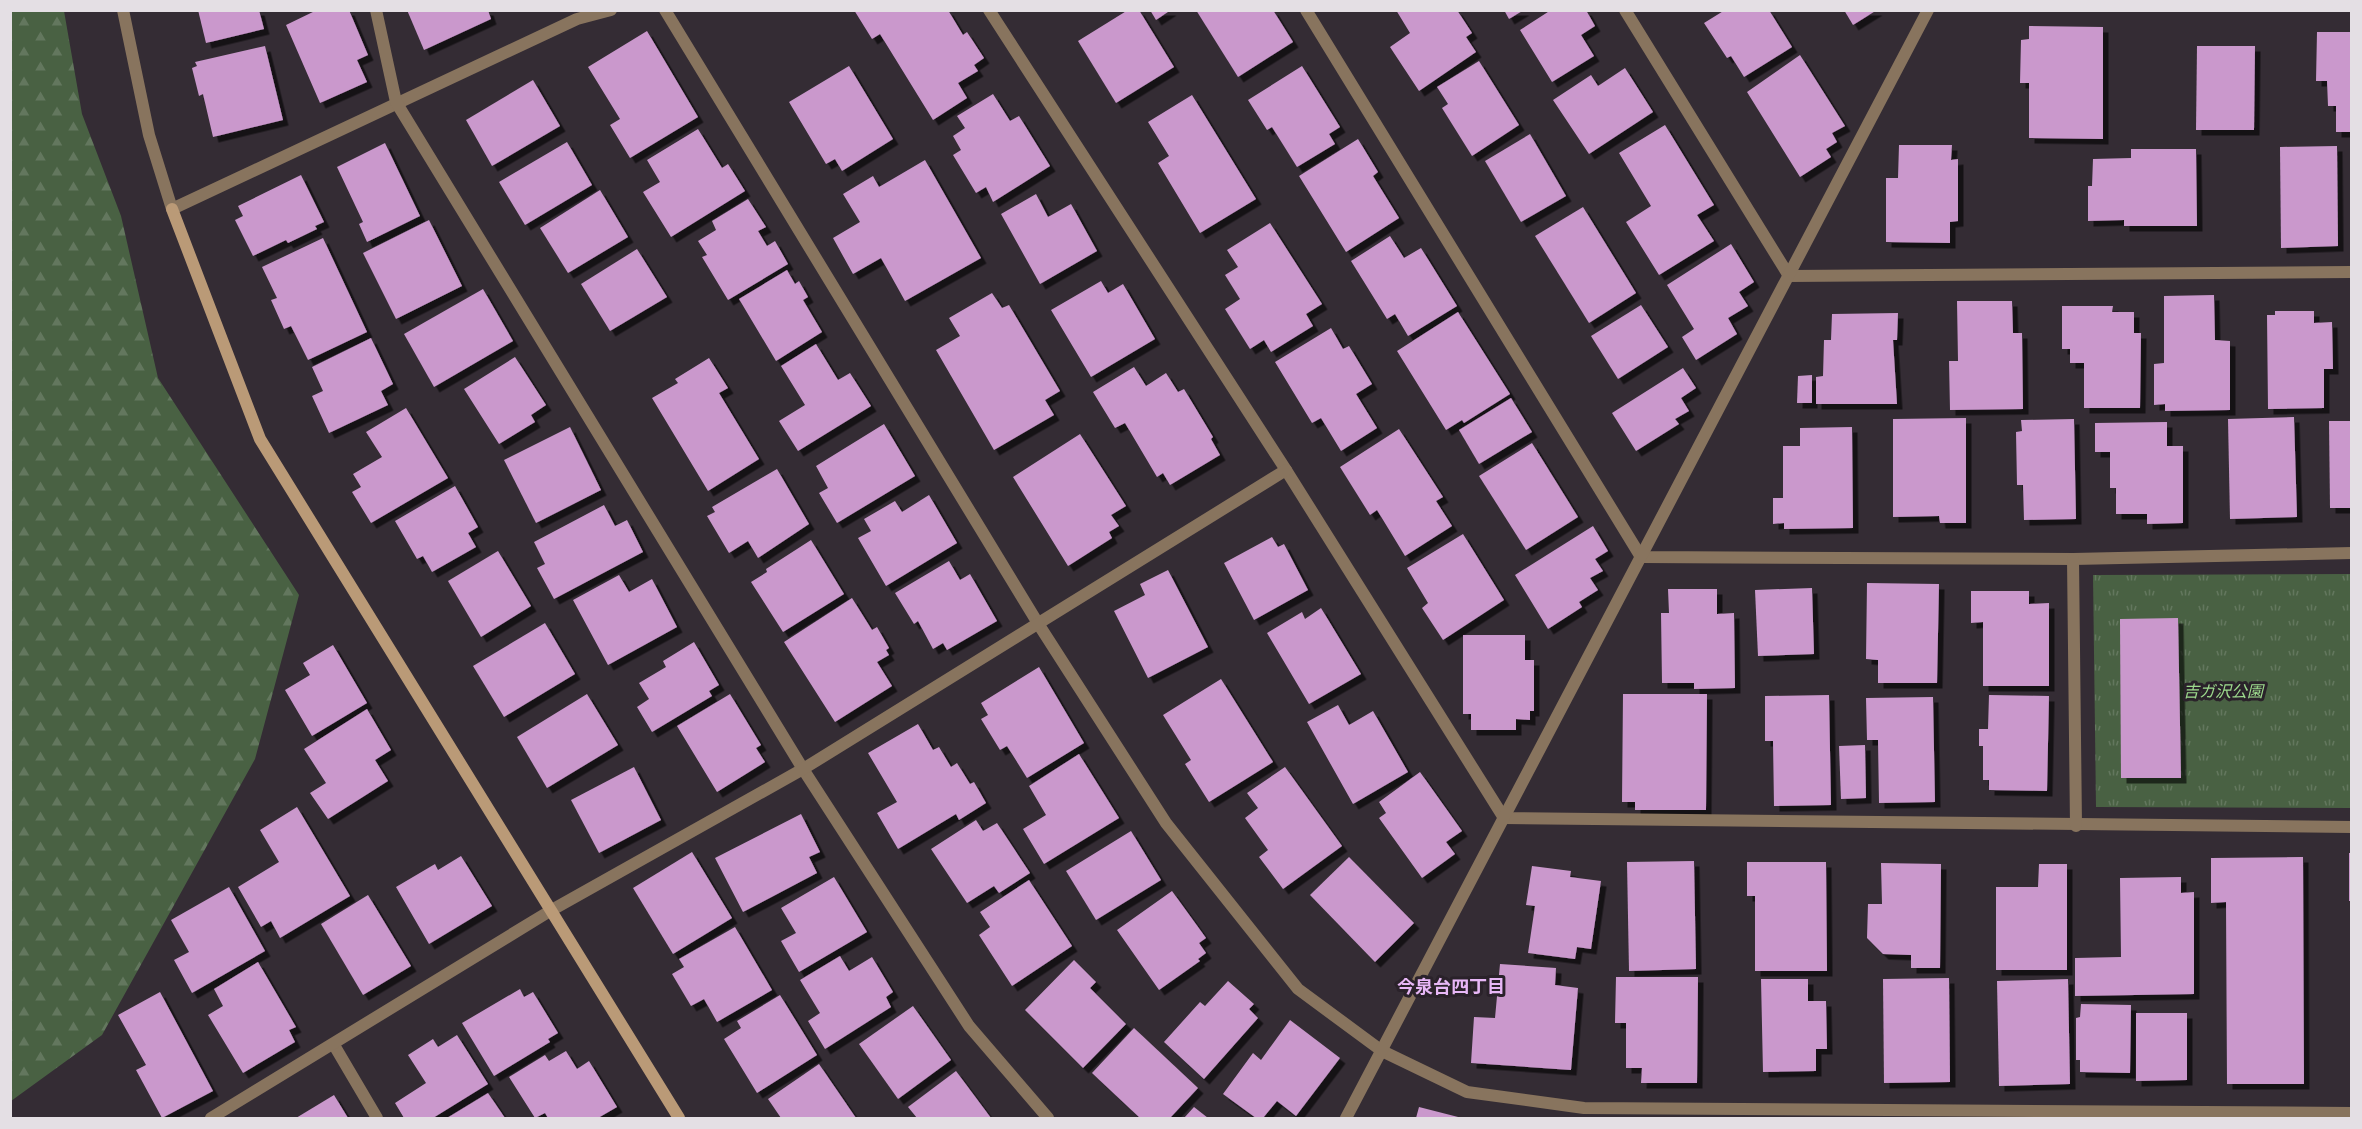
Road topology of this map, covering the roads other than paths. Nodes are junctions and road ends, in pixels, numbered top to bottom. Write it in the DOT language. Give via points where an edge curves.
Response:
graph roads {
  1 [pos="123,10"];
  2 [pos="376,10"];
  3 [pos="611,10"];
  4 [pos="665,10"];
  5 [pos="989,10"];
  6 [pos="1306,10"];
  7 [pos="1625,10"];
  8 [pos="1928,10"];
  9 [pos="396,102"];
  10 [pos="172,209"];
  11 [pos="2352,272"];
  12 [pos="1789,276"];
  13 [pos="1286,470"];
  14 [pos="2352,554"];
  15 [pos="1641,557"];
  16 [pos="2073,559"];
  17 [pos="1039,625"];
  18 [pos="802,769"];
  19 [pos="1504,818"];
  20 [pos="2076,826"];
  21 [pos="2352,827"];
  22 [pos="550,911"];
  23 [pos="334,1045"];
  24 [pos="1382,1051"];
  25 [pos="2352,1113"];
  26 [pos="211,1119"];
  27 [pos="377,1119"];
  28 [pos="679,1119"];
  29 [pos="1048,1119"];
  30 [pos="1346,1119"];
  1 -- 10 [label="street" via="149,135"];
  2 -- 9 [label="street"];
  3 -- 9 [label="street" via="577,19"];
  4 -- 17 [label="street"];
  5 -- 13 [label="street"];
  6 -- 15 [label="street"];
  7 -- 12 [label="street"];
  8 -- 12 [label="street"];
  9 -- 10 [label="street"];
  9 -- 18 [label="street"];
  10 -- 22 [label="street" via="260,438"];
  11 -- 12 [label="street"];
  12 -- 15 [label="street"];
  13 -- 17 [label="street"];
  13 -- 19 [label="street"];
  14 -- 16 [label="street"];
  15 -- 16 [label="street"];
  15 -- 19 [label="street"];
  16 -- 20 [label="street"];
  17 -- 18 [label="street"];
  17 -- 24 [label="street" via="1166,823 1298,989"];
  18 -- 22 [label="street"];
  18 -- 29 [label="street" via="969,1026"];
  19 -- 20 [label="street"];
  19 -- 24 [label="street"];
  20 -- 21 [label="street"];
  22 -- 23 [label="street"];
  22 -- 28 [label="street"];
  23 -- 26 [label="street"];
  23 -- 27 [label="street"];
  24 -- 25 [label="street" via="1467,1092 1584,1108"];
  24 -- 30 [label="street"];
}
